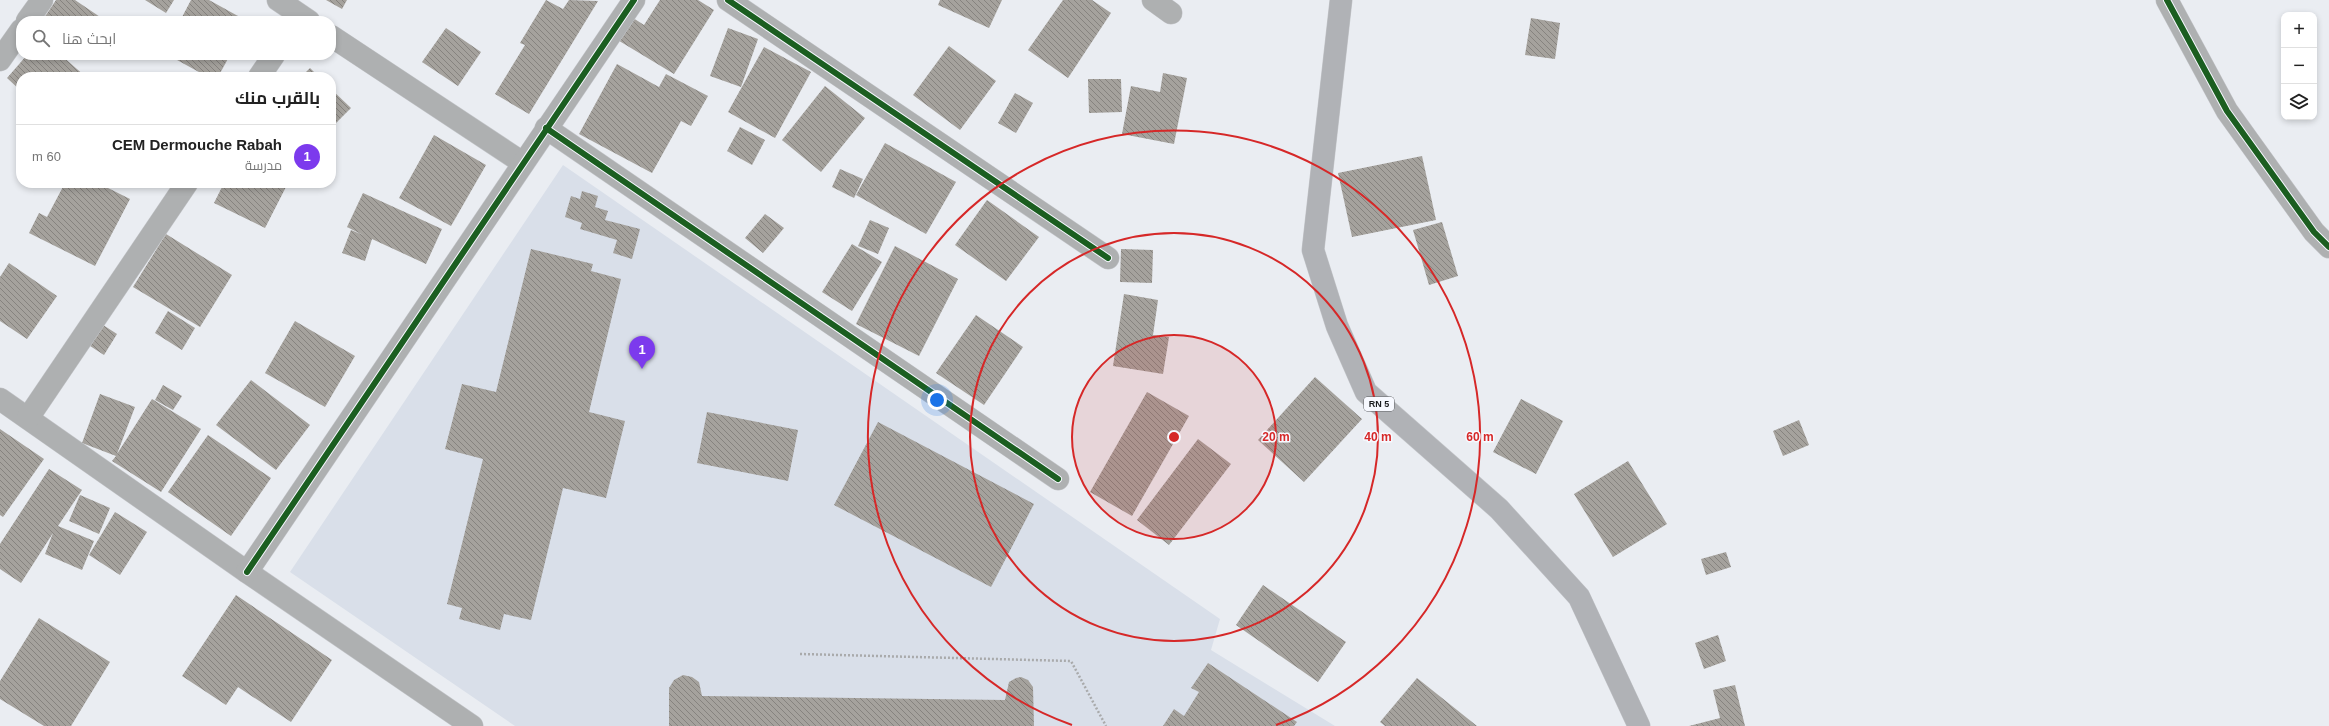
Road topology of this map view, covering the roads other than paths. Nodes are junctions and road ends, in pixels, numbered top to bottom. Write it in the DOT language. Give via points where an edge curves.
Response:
graph roads {
  1 [pos="42,0"];
  2 [pos="278,0"];
  3 [pos="634,0"];
  4 [pos="728,0"];
  5 [pos="1153,0"];
  6 [pos="1341,0"];
  7 [pos="2166,0"];
  8 [pos="1171,12"];
  9 [pos="31,16"];
  10 [pos="298,16"];
  11 [pos="16,37"];
  12 [pos="336,39"];
  13 [pos="0,60"];
  14 [pos="271,60"];
  15 [pos="262,72"];
  16 [pos="546,128"];
  17 [pos="523,162"];
  18 [pos="184,188"];
  19 [pos="2329,247"];
  20 [pos="1108,258"];
  21 [pos="0,399"];
  22 [pos="28,418"];
  23 [pos="1058,479"];
  24 [pos="247,572"];
  25 [pos="472,726"];
  26 [pos="1639,726"];
  1 -- 9 [label="street"];
  2 -- 10 [label="street"];
  3 -- 16 [label="street"];
  4 -- 20 [label="street"];
  5 -- 8 [label="street"];
  6 -- 26 [label="main road, RN 5" via="1313,250 1336,326 1366,392 1499,509 1578,597"];
  7 -- 19 [label="street" via="2227,111 2314,232"];
  11 -- 13 [label="street"];
  12 -- 17 [label="street"];
  14 -- 15 [label="street"];
  16 -- 17 [label="street"];
  16 -- 23 [label="street"];
  17 -- 24 [label="street"];
  18 -- 22 [label="street"];
  21 -- 22 [label="street"];
  22 -- 24 [label="street"];
  24 -- 25 [label="street"];
}
